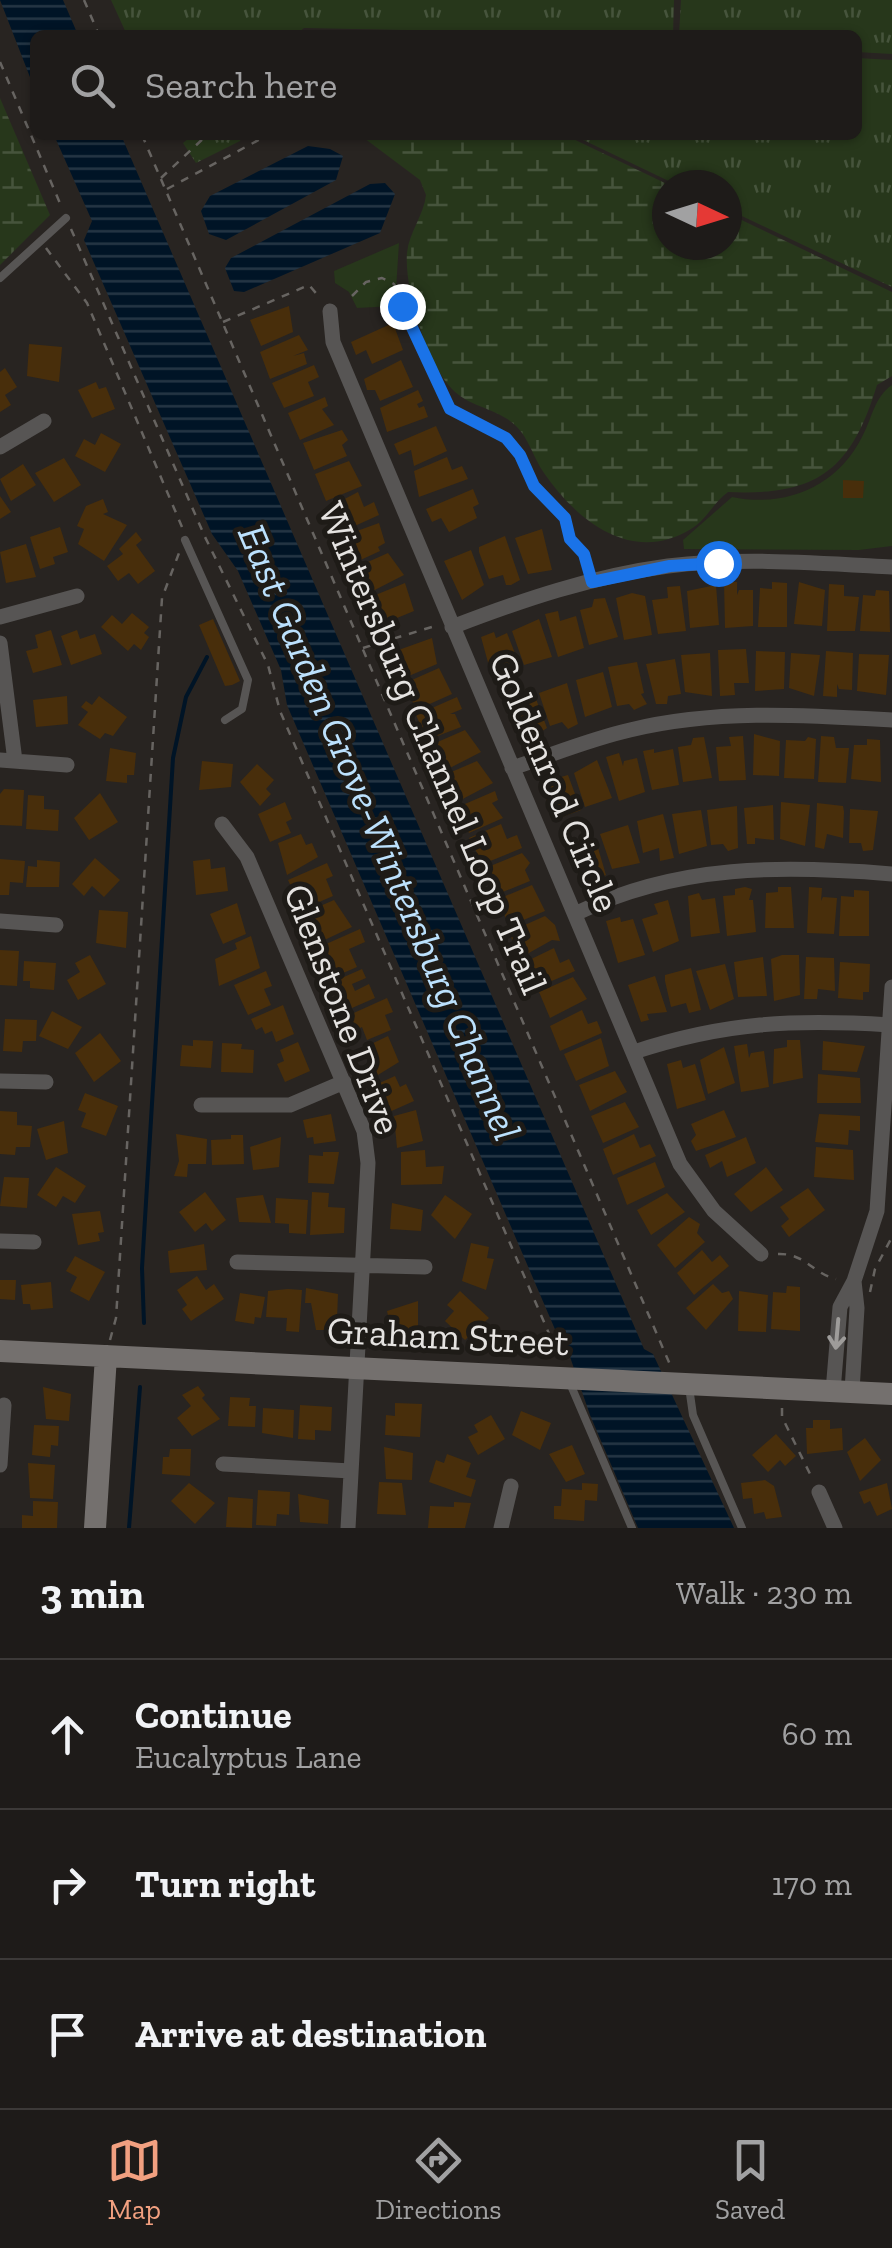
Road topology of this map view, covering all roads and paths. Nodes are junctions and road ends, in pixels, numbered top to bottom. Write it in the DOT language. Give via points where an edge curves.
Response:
graph roads {
  1 [pos="84,0"];
  2 [pos="97,30"];
  3 [pos="0,62"];
  4 [pos="30,133"];
  5 [pos="33,140"];
  6 [pos="144,140"];
  7 [pos="202,140"];
  8 [pos="259,140"];
  9 [pos="160,178"];
  10 [pos="165,190"];
  11 [pos="66,218"];
  12 [pos="40,241"];
  13 [pos="0,278"];
  14 [pos="352,296"];
  15 [pos="330,311"];
  16 [pos="222,322"];
  17 [pos="44,421"];
  18 [pos="0,447"];
  19 [pos="185,540"];
  20 [pos="892,567"];
  21 [pos="592,582"];
  22 [pos="77,596"];
  23 [pos="0,617"];
  24 [pos="451,623"];
  25 [pos="0,643"];
  26 [pos="363,648"];
  27 [pos="224,720"];
  28 [pos="892,720"];
  29 [pos="8,761"];
  30 [pos="67,765"];
  31 [pos="512,768"];
  32 [pos="222,824"];
  33 [pos="892,874"];
  34 [pos="577,913"];
  35 [pos="0,921"];
  36 [pos="56,925"];
  37 [pos="892,987"];
  38 [pos="890,1025"];
  39 [pos="634,1052"];
  40 [pos="0,1081"];
  41 [pos="46,1082"];
  42 [pos="344,1082"];
  43 [pos="201,1104"];
  44 [pos="892,1238"];
  45 [pos="0,1240"];
  46 [pos="34,1242"];
  47 [pos="761,1254"];
  48 [pos="237,1262"];
  49 [pos="363,1266"];
  50 [pos="424,1267"];
  51 [pos="854,1281"];
  52 [pos="870,1293"];
  53 [pos="0,1350"];
  54 [pos="113,1356"];
  55 [pos="357,1366"];
  56 [pos="567,1377"];
  57 [pos="678,1383"];
  58 [pos="843,1391"];
  59 [pos="892,1394"];
  60 [pos="4,1404"];
  61 [pos="782,1406"];
  62 [pos="0,1464"];
  63 [pos="222,1464"];
  64 [pos="351,1471"];
  65 [pos="511,1486"];
  66 [pos="819,1492"];
  67 [pos="95,1528"];
  68 [pos="348,1528"];
  69 [pos="501,1528"];
  70 [pos="632,1528"];
  71 [pos="742,1528"];
  72 [pos="836,1528"];
  1 -- 2 [label="path"];
  3 -- 4 [label="path"];
  5 -- 11 [label="path"];
  6 -- 9 [label="path, Wintersburg Channel Loop Trail"];
  7 -- 9 [label="path"];
  8 -- 10 [label="path"];
  9 -- 10 [label="path, Wintersburg Channel Loop Trail"];
  10 -- 16 [label="path, Wintersburg Channel Loop Trail"];
  11 -- 12 [label="lane"];
  11 -- 56 [label="path" via="268,665 280,711"];
  12 -- 13 [label="lane"];
  12 -- 19 [label="path" via="87,303"];
  14 -- 21 [label="path" via="366,282 382,278 394,284 450,409 506,438 520,455 534,486 565,518"];
  15 -- 16 [label="path" via="309,285"];
  15 -- 24 [label="street, Goldenrod Circle" via="333,342"];
  16 -- 26 [label="path, Wintersburg Channel Loop Trail"];
  17 -- 18 [label="street"];
  19 -- 27 [label="lane" via="248,680 242,709"];
  19 -- 54 [label="path" via="162,598"];
  20 -- 21 [label="street" via="718,563"];
  21 -- 24 [label="street"];
  22 -- 23 [label="street"];
  24 -- 26 [label="path"];
  24 -- 31 [label="street, Goldenrod Circle"];
  25 -- 29 [label="street"];
  26 -- 57 [label="path, Wintersburg Channel Loop Trail"];
  28 -- 31 [label="street" via="703,718 634,729"];
  29 -- 30 [label="street"];
  31 -- 34 [label="street, Goldenrod Circle"];
  32 -- 42 [label="street, Glenstone Drive" via="247,857"];
  33 -- 34 [label="street" via="735,869 668,880"];
  34 -- 39 [label="street, Goldenrod Circle"];
  35 -- 36 [label="street"];
  37 -- 38 [label="street"];
  38 -- 39 [label="street" via="751,1022"];
  38 -- 51 [label="street" via="877,1211"];
  39 -- 47 [label="street, Goldenrod Circle" via="680,1164 714,1211"];
  40 -- 41 [label="street"];
  42 -- 43 [label="street" via="290,1105"];
  42 -- 49 [label="street, Glenstone Drive" via="364,1131 368,1163"];
  44 -- 52 [label="path"];
  45 -- 46 [label="street"];
  47 -- 51 [label="path" via="799,1255 817,1272"];
  48 -- 49 [label="street"];
  49 -- 50 [label="street"];
  49 -- 55 [label="street, Glenstone Drive"];
  51 -- 58 [label="street" via="858,1308"];
  53 -- 54 [label="street, Graham Street"];
  54 -- 55 [label="street, Graham Street"];
  54 -- 67 [label="street"];
  55 -- 56 [label="street, Graham Street"];
  55 -- 64 [label="street, Glenstone Drive"];
  56 -- 57 [label="street, Graham Street"];
  56 -- 70 [label="lane"];
  57 -- 58 [label="street, Graham Street"];
  57 -- 71 [label="lane"];
  58 -- 59 [label="street, Graham Street"];
  60 -- 62 [label="street"];
  61 -- 66 [label="path"];
  63 -- 64 [label="street"];
  64 -- 68 [label="street, Glenstone Drive"];
  65 -- 69 [label="street"];
  66 -- 72 [label="street"];
}
